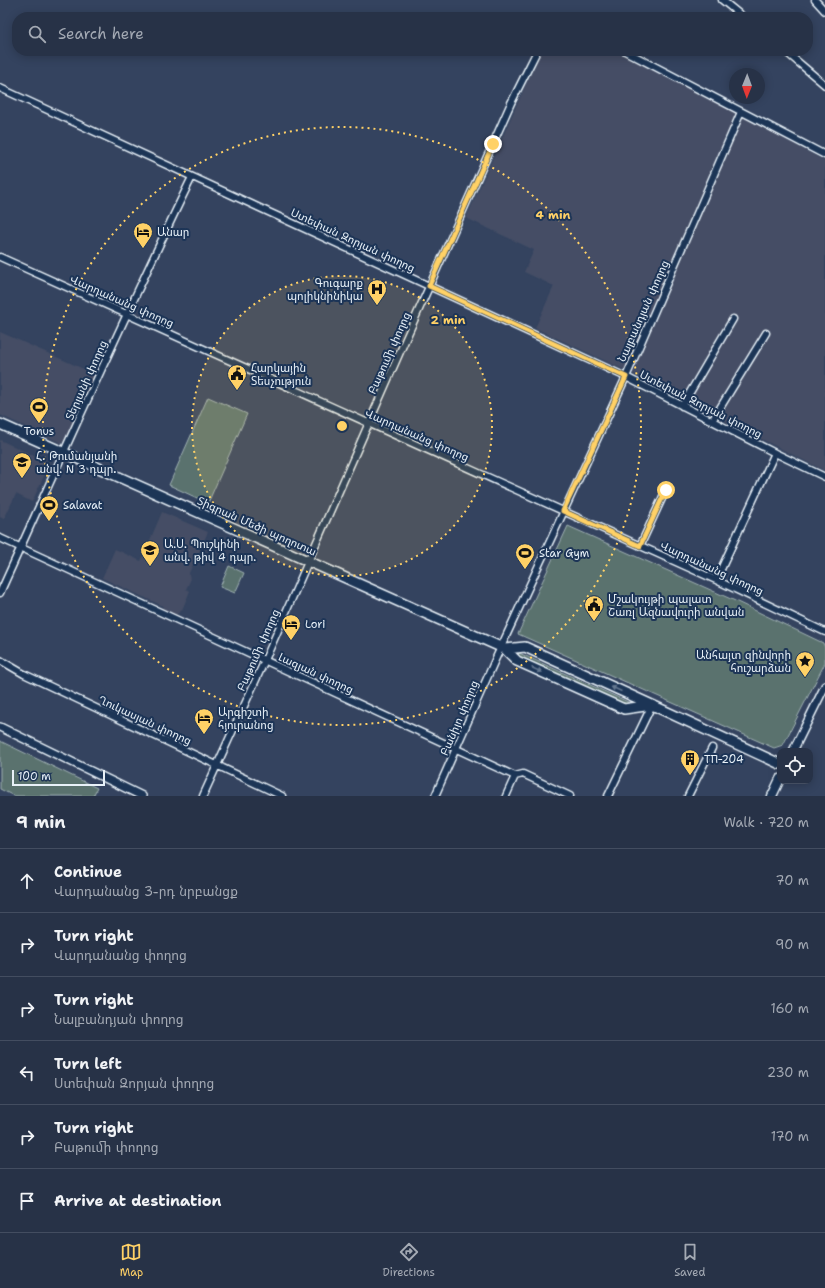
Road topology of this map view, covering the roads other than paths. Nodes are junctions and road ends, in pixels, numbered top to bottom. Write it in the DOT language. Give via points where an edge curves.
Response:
graph roads {
  1 [pos="722,0"];
  2 [pos="815,0"];
  3 [pos="825,10"];
  4 [pos="737,12"];
  5 [pos="534,56"];
  6 [pos="635,56"];
  7 [pos="791,56"];
  8 [pos="825,85"];
  9 [pos="0,88"];
  10 [pos="741,112"];
  11 [pos="825,155"];
  12 [pos="192,177"];
  13 [pos="0,257"];
  14 [pos="429,286"];
  15 [pos="126,314"];
  16 [pos="733,319"];
  17 [pos="766,333"];
  18 [pos="626,377"];
  19 [pos="682,406"];
  20 [pos="712,421"];
  21 [pos="0,424"];
  22 [pos="369,424"];
  23 [pos="775,453"];
  24 [pos="64,454"];
  25 [pos="825,477"];
  26 [pos="666,490"];
  27 [pos="563,511"];
  28 [pos="0,538"];
  29 [pos="640,546"];
  30 [pos="21,547"];
  31 [pos="308,562"];
  32 [pos="716,580"];
  33 [pos="0,593"];
  34 [pos="825,632"];
  35 [pos="503,649"];
  36 [pos="0,660"];
  37 [pos="265,660"];
  38 [pos="825,686"];
  39 [pos="652,704"];
  40 [pos="0,728"];
  41 [pos="712,748"];
  42 [pos="794,748"];
  43 [pos="457,749"];
  44 [pos="777,763"];
  45 [pos="218,766"];
  46 [pos="515,776"];
  47 [pos="778,784"];
  48 [pos="142,796"];
  49 [pos="203,796"];
  50 [pos="282,796"];
  51 [pos="435,796"];
  52 [pos="506,796"];
  53 [pos="570,796"];
  54 [pos="608,796"];
  55 [pos="688,796"];
  56 [pos="772,796"];
  1 -- 4 [label="street"];
  2 -- 3 [label="street"];
  5 -- 14 [label="street, Բաթումի փողոց"];
  6 -- 10 [label="street"];
  7 -- 8 [label="street"];
  9 -- 12 [label="street, Ստեփան Զորյան փողոց"];
  10 -- 11 [label="street"];
  10 -- 18 [label="street, Նալբանդյան փողոց"];
  12 -- 14 [label="street, Ստեփան Զորյան փողոց"];
  12 -- 15 [label="street, Տերյանի փողոց"];
  13 -- 15 [label="street, Վարդանանց փողոց"];
  14 -- 18 [label="street, Ստեփան Զորյան փողոց"];
  14 -- 22 [label="street, Բաթումի փողոց"];
  15 -- 22 [label="street, Վարդանանց փողոց"];
  15 -- 24 [label="street, Տերյանի փողոց"];
  16 -- 19 [label="street"];
  17 -- 20 [label="street"];
  18 -- 19 [label="street, Ստեփան Զորյան փողոց"];
  18 -- 27 [label="street, Նալբանդյան փողոց"];
  19 -- 20 [label="street, Ստեփան Զորյան փողոց"];
  20 -- 23 [label="street, Ստեփան Զորյան փողոց"];
  21 -- 24 [label="main road, Տիգրան Մեծի պողոտա"];
  22 -- 27 [label="street, Վարդանանց փողոց"];
  22 -- 31 [label="street, Բաթումի փողոց"];
  23 -- 25 [label="street, Ստեփան Զորյան փողոց"];
  23 -- 32 [label="street"];
  24 -- 30 [label="street, Տերյանի փողոց"];
  24 -- 31 [label="main road, Տիգրան Մեծի պողոտա"];
  26 -- 29 [label="street"];
  27 -- 29 [label="street, Վարդանանց փողոց"];
  27 -- 35 [label="street, Նալբանդյան փողոց"];
  28 -- 30 [label="street, Լազյան փողոց"];
  29 -- 32 [label="street, Վարդանանց փողոց"];
  30 -- 33 [label="street, Տերյանի փողոց"];
  30 -- 37 [label="street, Լազյան փողոց"];
  31 -- 35 [label="main road, Տիգրան Մեծի պողոտա"];
  31 -- 37 [label="street, Բաթումի փողոց"];
  32 -- 34 [label="street, Վարդանանց փողոց"];
  39 -- 35 [label="main road, Տիգրան Մեծի պողոտա, one-way" via="525,647"];
  35 -- 39 [label="main road, Տիգրան Մեծի պողոտա, one-way" via="517,661 624,709"];
  35 -- 43 [label="street, Բանիյո փողոց"];
  36 -- 45 [label="street, Ղուկասյան փողոց" via="24,674"];
  37 -- 43 [label="street, Լազյան փողոց"];
  37 -- 45 [label="street, Բաթումի փողոց"];
  38 -- 42 [label="street"];
  39 -- 44 [label="main road, Տիգրան Մեծի պողոտա"];
  39 -- 54 [label="street"];
  40 -- 48 [label="street"];
  41 -- 55 [label="street"];
  43 -- 46 [label="street, Լազյան փողոց"];
  43 -- 51 [label="street, Բանիյո փողոց"];
  45 -- 49 [label="street, Բաթումի փողոց"];
  45 -- 50 [label="street, Ղուկասյան փողոց"];
  46 -- 52 [label="street"];
  46 -- 53 [label="street, Լազյան փողոց" via="528,775"];
  47 -- 56 [label="main road"];
}
